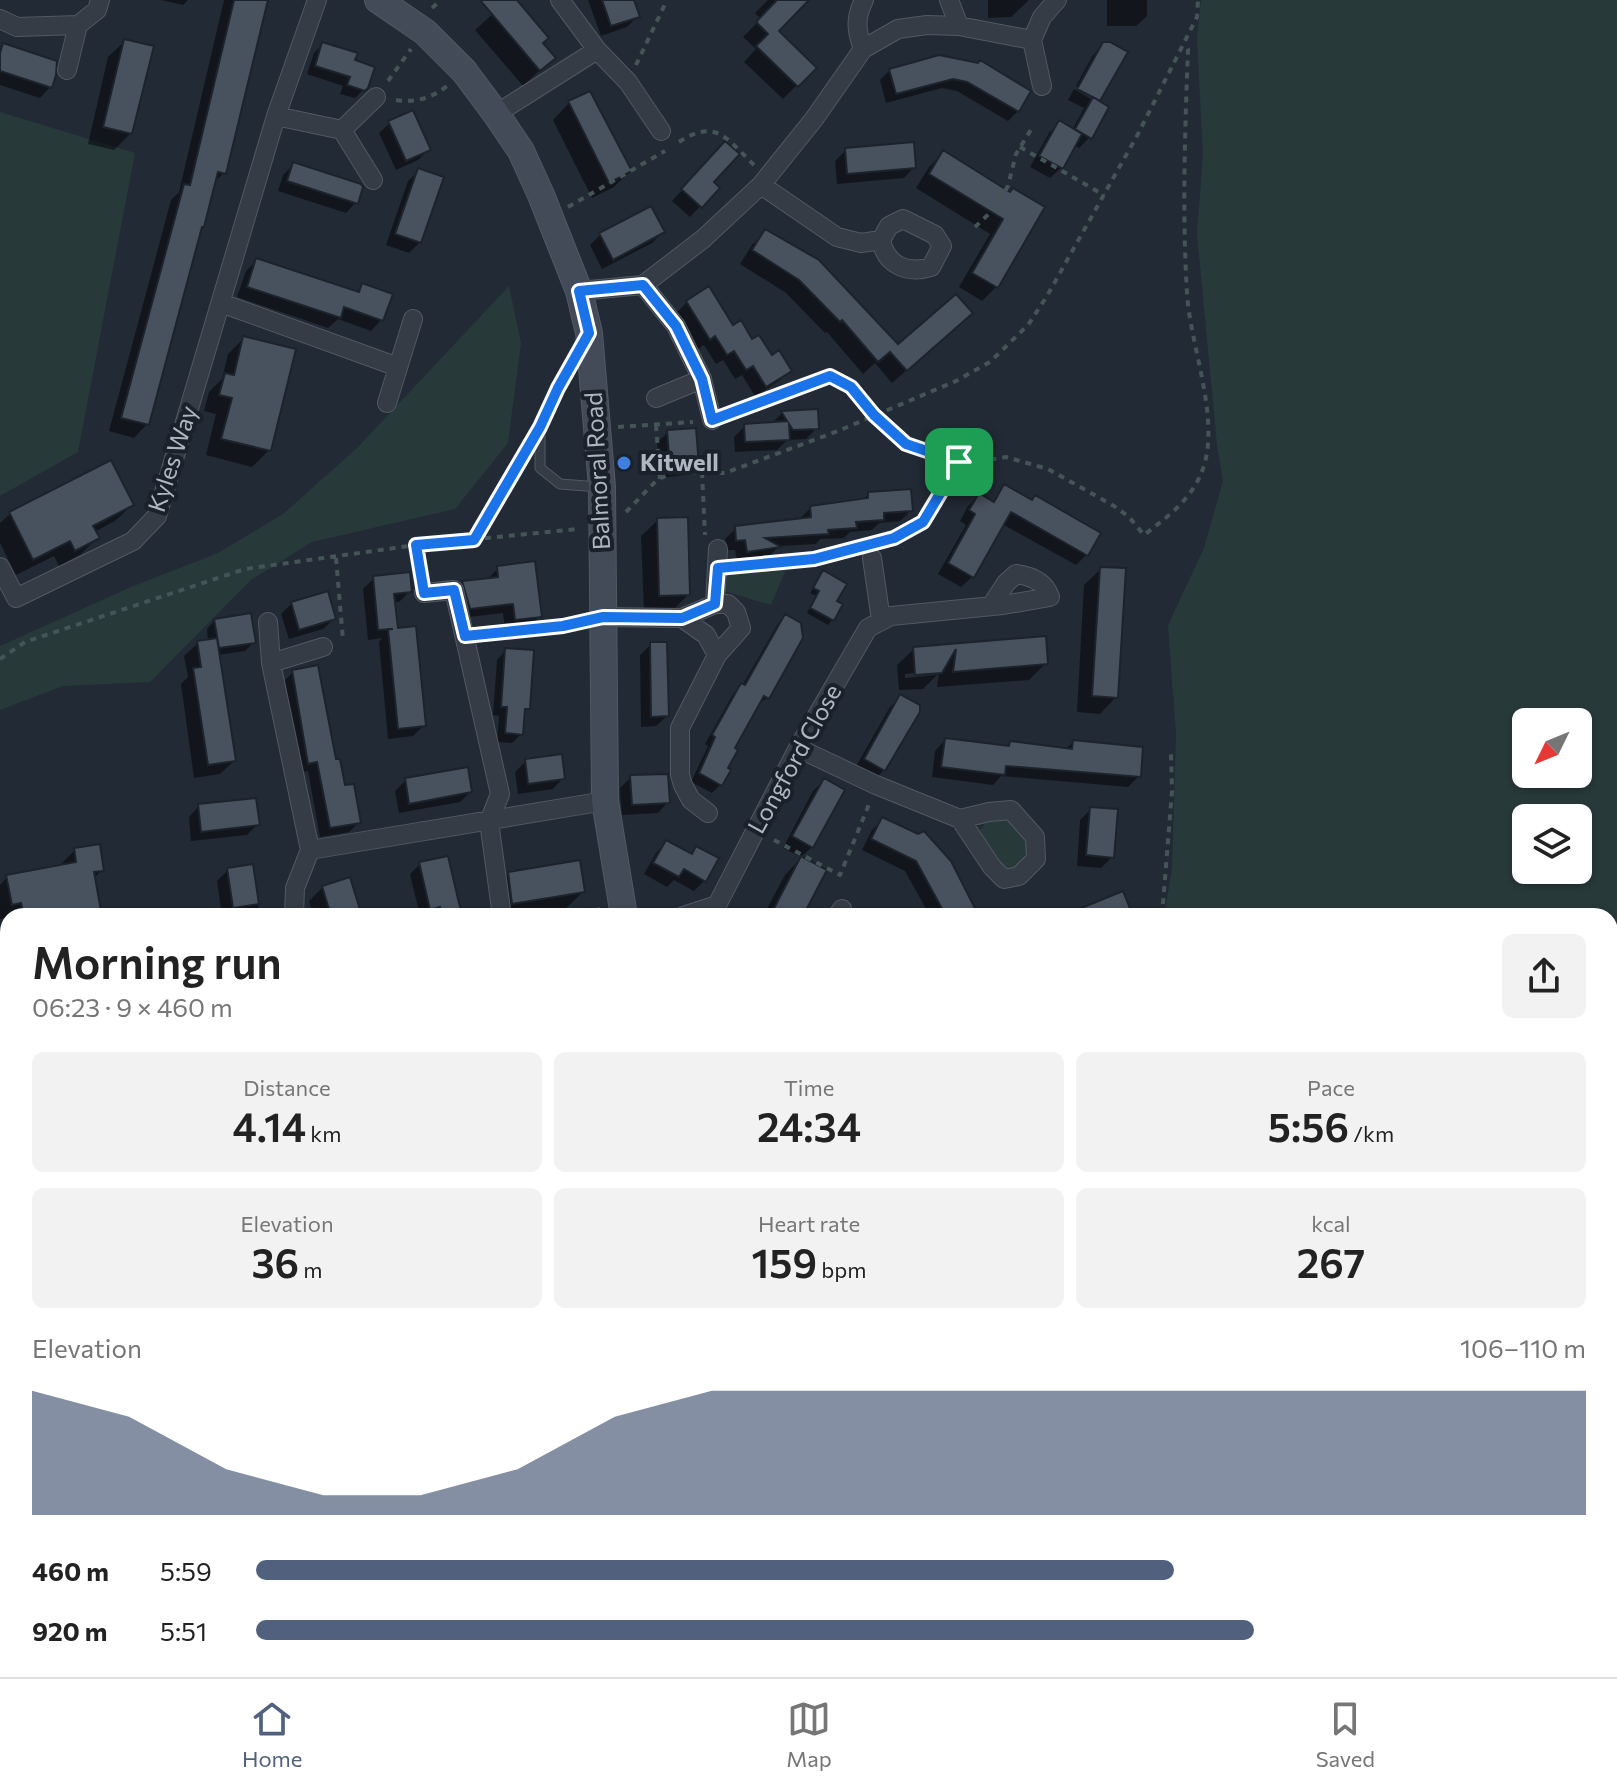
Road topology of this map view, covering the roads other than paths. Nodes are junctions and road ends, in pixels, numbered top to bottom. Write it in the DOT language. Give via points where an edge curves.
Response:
graph roads {
  1 [pos="100,0"];
  2 [pos="317,0"];
  3 [pos="378,0"];
  4 [pos="560,0"];
  5 [pos="864,0"];
  6 [pos="949,0"];
  7 [pos="1057,0"];
  8 [pos="0,19"];
  9 [pos="78,25"];
  10 [pos="959,26"];
  11 [pos="1032,40"];
  12 [pos="863,49"];
  13 [pos="597,50"];
  14 [pos="67,70"];
  15 [pos="1042,86"];
  16 [pos="376,97"];
  17 [pos="496,114"];
  18 [pos="276,116"];
  19 [pos="342,130"];
  20 [pos="661,131"];
  21 [pos="373,180"];
  22 [pos="764,181"];
  23 [pos="881,240"];
  24 [pos="643,285"];
  25 [pos="579,291"];
  26 [pos="221,303"];
  27 [pos="413,319"];
  28 [pos="589,333"];
  29 [pos="398,367"];
  30 [pos="702,379"];
  31 [pos="656,398"];
  32 [pos="387,403"];
  33 [pos="712,420"];
  34 [pos="602,487"];
  35 [pos="718,549"];
  36 [pos="872,558"];
  37 [pos="0,567"];
  38 [pos="424,593"];
  39 [pos="715,604"];
  40 [pos="991,606"];
  41 [pos="603,617"];
  42 [pos="682,618"];
  43 [pos="881,620"];
  44 [pos="268,622"];
  45 [pos="323,647"];
  46 [pos="717,655"];
  47 [pos="271,663"];
  48 [pos="798,748"];
  49 [pos="605,801"];
  50 [pos="708,813"];
  51 [pos="960,819"];
  52 [pos="489,822"];
  53 [pos="310,850"];
  54 [pos="294,908"];
  55 [pos="501,908"];
  56 [pos="623,908"];
  57 [pos="723,908"];
  1 -- 9 [label="street" via="97,10"];
  2 -- 18 [label="street, Kyles Way"];
  3 -- 17 [label="street, Balmoral Road" via="429,20"];
  4 -- 13 [label="street"];
  5 -- 12 [label="street" via="856,16"];
  6 -- 10 [label="street"];
  7 -- 11 [label="street"];
  8 -- 9 [label="street" via="17,27"];
  9 -- 14 [label="street"];
  10 -- 11 [label="street"];
  10 -- 12 [label="street" via="898,29"];
  11 -- 15 [label="street"];
  12 -- 22 [label="street"];
  13 -- 17 [label="street"];
  13 -- 20 [label="street" via="628,82"];
  16 -- 19 [label="street"];
  17 -- 25 [label="street, Balmoral Road" via="526,162"];
  18 -- 19 [label="street"];
  18 -- 26 [label="street, Kyles Way"];
  19 -- 21 [label="street"];
  22 -- 23 [label="street" via="837,237 861,243"];
  22 -- 24 [label="street" via="703,239"];
  24 -- 25 [label="street"];
  24 -- 30 [label="street" via="676,326"];
  25 -- 28 [label="street, Balmoral Road"];
  26 -- 29 [label="street"];
  26 -- 37 [label="street, Kyles Way" via="157,516 133,541 16,598"];
  27 -- 29 [label="street"];
  28 -- 34 [label="street, Balmoral Road"];
  28 -- 34 [label="lane" via="540,427 540,468 560,484"];
  29 -- 32 [label="street"];
  30 -- 31 [label="street"];
  30 -- 33 [label="street"];
  34 -- 41 [label="street, Balmoral Road"];
  35 -- 39 [label="street"];
  36 -- 43 [label="street"];
  38 -- 52 [label="street" via="454,590 500,794"];
  39 -- 42 [label="street"];
  39 -- 46 [label="street" via="728,604 741,628"];
  40 -- 43 [label="street"];
  41 -- 42 [label="street"];
  41 -- 49 [label="street, Balmoral Road"];
  42 -- 46 [label="street" via="706,635"];
  43 -- 48 [label="street, Longford Close" via="868,628"];
  44 -- 47 [label="street"];
  45 -- 47 [label="street"];
  46 -- 50 [label="street" via="680,728 683,785 691,800"];
  47 -- 53 [label="street"];
  48 -- 51 [label="street"];
  48 -- 57 [label="street, Longford Close"];
  49 -- 52 [label="street"];
  49 -- 56 [label="street, Balmoral Road"];
  52 -- 53 [label="street"];
  52 -- 55 [label="street"];
  53 -- 54 [label="street" via="295,888"];
}
